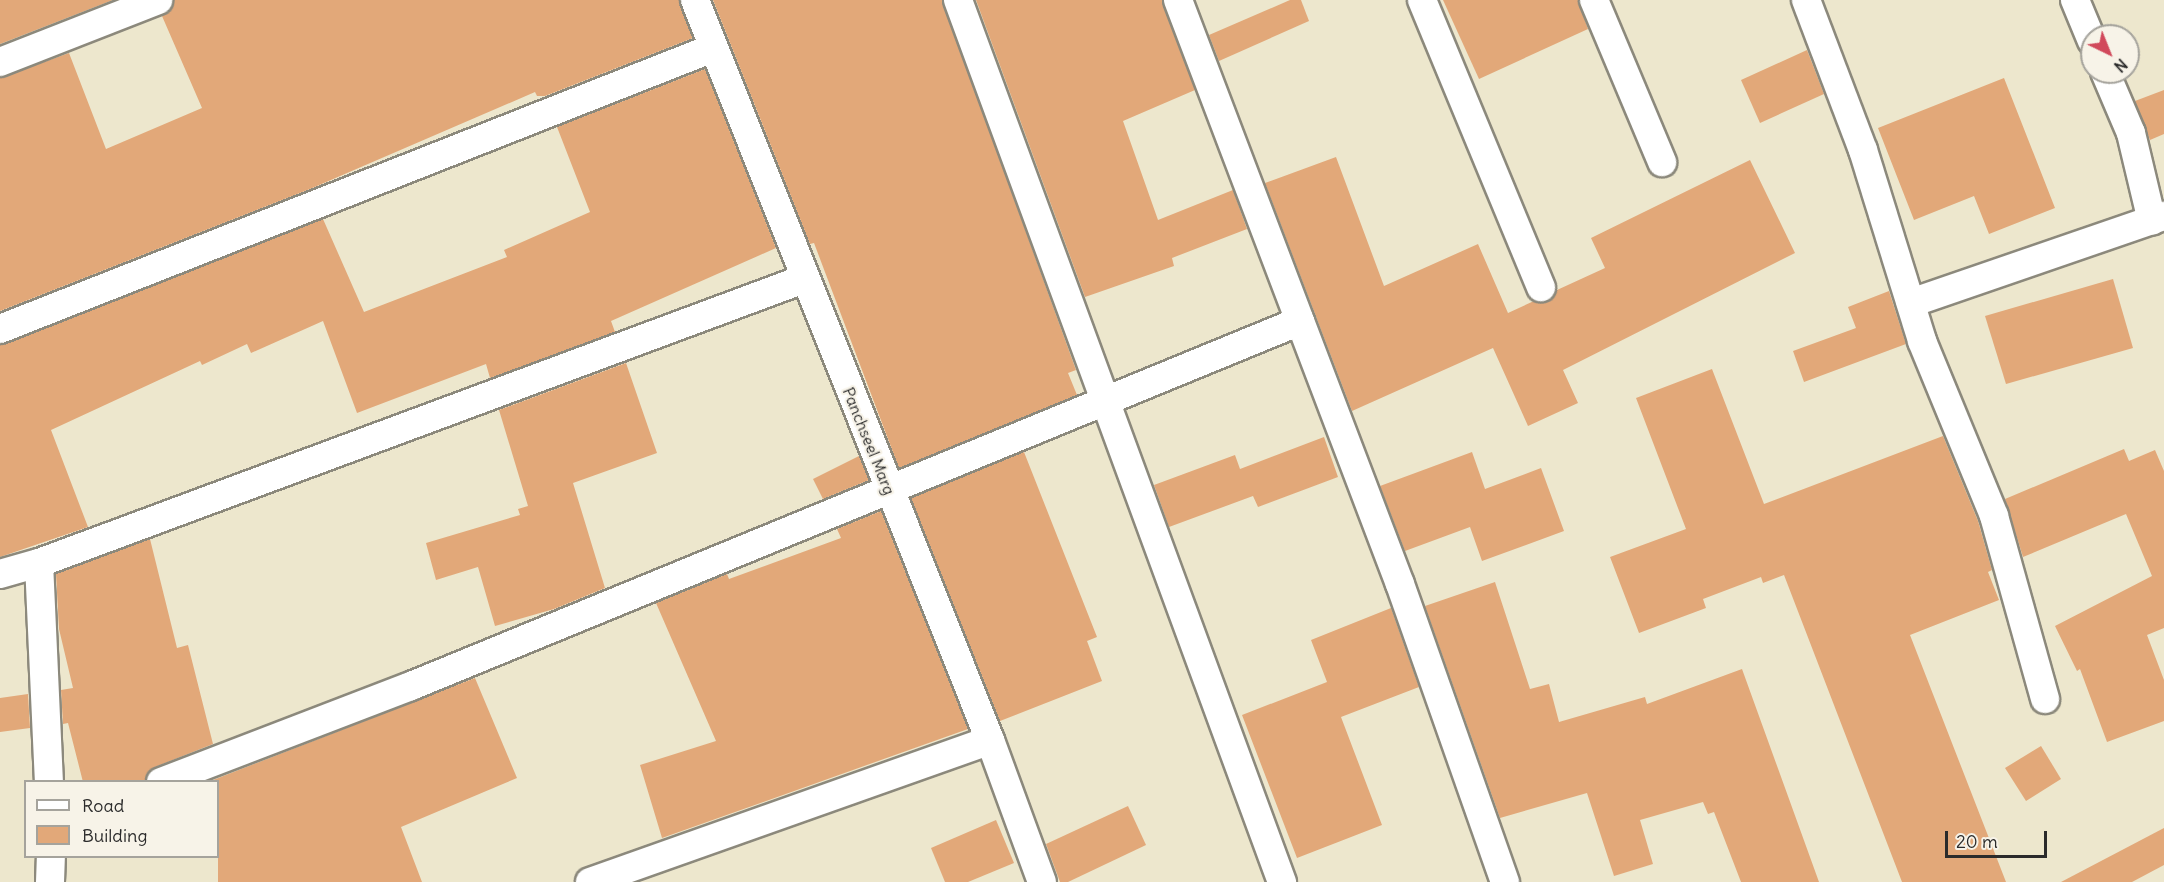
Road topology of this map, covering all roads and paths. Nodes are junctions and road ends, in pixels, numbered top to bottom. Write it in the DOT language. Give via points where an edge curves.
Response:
graph roads {
  1 [pos="158,0"];
  2 [pos="695,0"];
  3 [pos="958,0"];
  4 [pos="1178,0"];
  5 [pos="1422,0"];
  6 [pos="1593,0"];
  7 [pos="1806,0"];
  8 [pos="2075,0"];
  9 [pos="2085,24"];
  10 [pos="713,48"];
  11 [pos="0,62"];
  12 [pos="2110,84"];
  13 [pos="1662,162"];
  14 [pos="2158,218"];
  15 [pos="804,279"];
  16 [pos="1541,287"];
  17 [pos="1911,303"];
  18 [pos="1300,321"];
  19 [pos="0,329"];
  20 [pos="1107,400"];
  21 [pos="889,490"];
  22 [pos="39,563"];
  23 [pos="0,573"];
  24 [pos="2045,699"];
  25 [pos="990,740"];
  26 [pos="49,780"];
  27 [pos="166,780"];
  28 [pos="51,858"];
  29 [pos="50,882"];
  30 [pos="590,882"];
  31 [pos="1042,882"];
  32 [pos="1282,882"];
  33 [pos="1505,882"];
  1 -- 11 [label="street"];
  2 -- 10 [label="street, Panchseel Marg"];
  3 -- 20 [label="street"];
  4 -- 18 [label="street"];
  5 -- 16 [label="street"];
  6 -- 13 [label="street"];
  7 -- 17 [label="street" via="1863,150"];
  8 -- 9 [label="street"];
  10 -- 15 [label="street, Panchseel Marg"];
  10 -- 19 [label="street"];
  12 -- 14 [label="street" via="2132,133"];
  14 -- 17 [label="street"];
  15 -- 21 [label="street, Panchseel Marg"];
  15 -- 22 [label="street"];
  17 -- 24 [label="street" via="1922,341 1994,516"];
  18 -- 20 [label="street"];
  18 -- 33 [label="street" via="1400,584"];
  20 -- 21 [label="street"];
  20 -- 32 [label="street"];
  21 -- 25 [label="street, Panchseel Marg"];
  21 -- 27 [label="street" via="411,686"];
  22 -- 23 [label="street"];
  22 -- 26 [label="street"];
  25 -- 30 [label="street"];
  25 -- 31 [label="street, Panchseel Marg"];
  28 -- 29 [label="street"];
}
